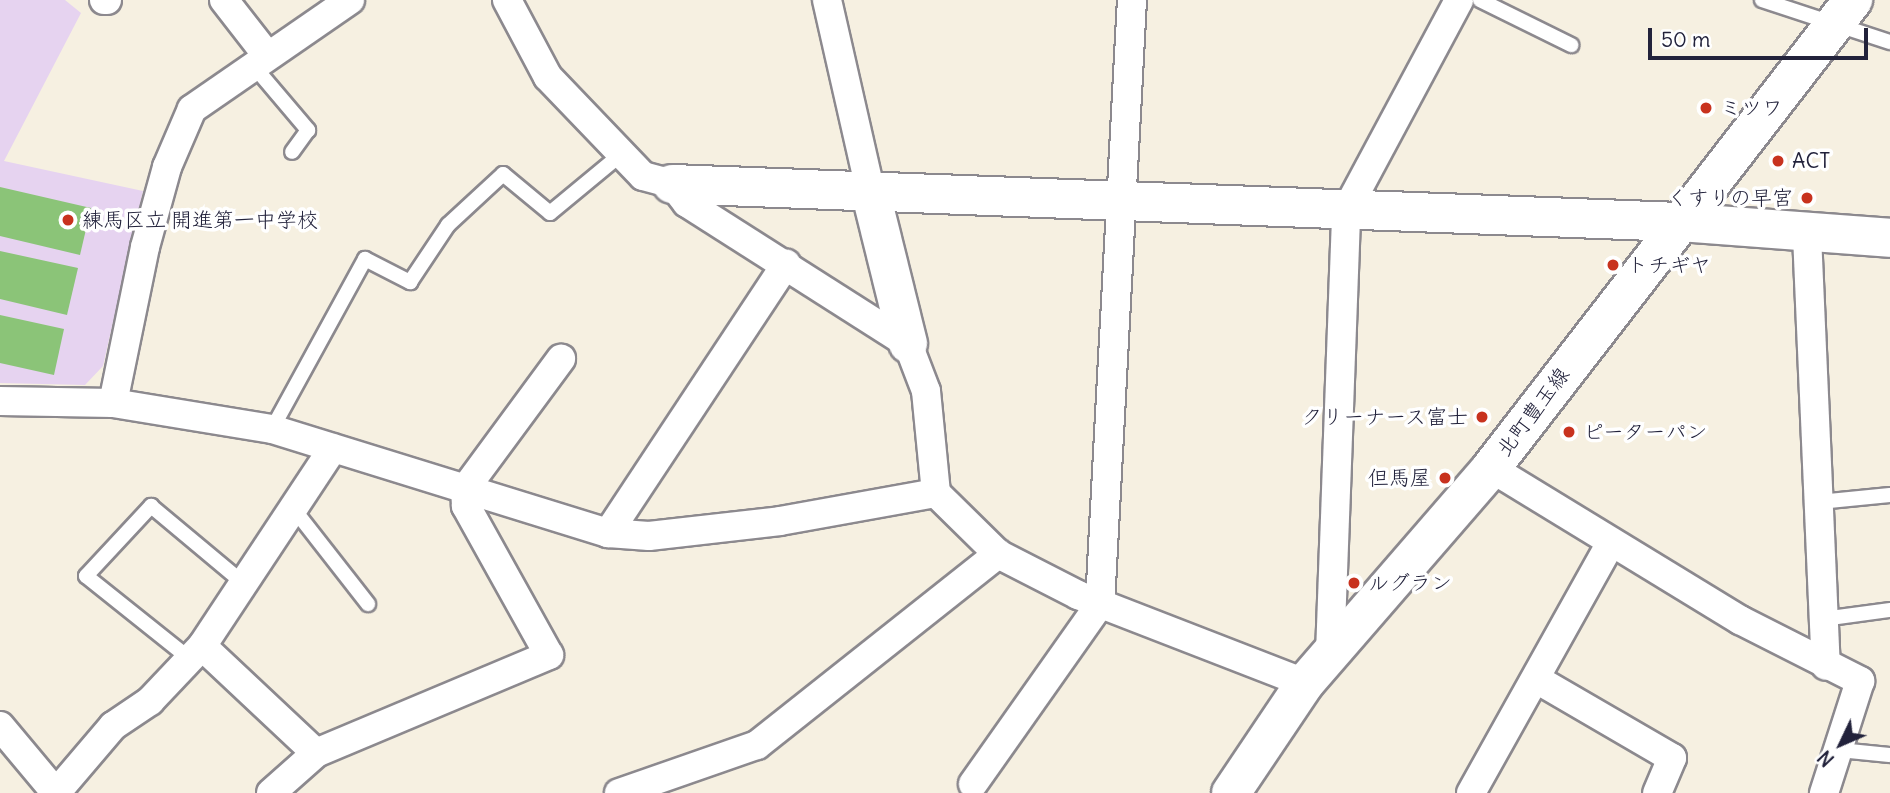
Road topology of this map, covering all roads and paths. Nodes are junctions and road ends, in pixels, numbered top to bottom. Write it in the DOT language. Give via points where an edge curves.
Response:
graph roads {
  1 [pos="224,0"];
  2 [pos="350,0"];
  3 [pos="507,0"];
  4 [pos="827,0"];
  5 [pos="1132,0"];
  6 [pos="1459,0"];
  7 [pos="1480,0"];
  8 [pos="1762,0"];
  9 [pos="1842,14"];
  10 [pos="1890,42"];
  11 [pos="1571,45"];
  12 [pos="259,59"];
  13 [pos="292,152"];
  14 [pos="620,155"];
  15 [pos="672,184"];
  16 [pos="871,194"];
  17 [pos="1119,202"];
  18 [pos="1346,211"];
  19 [pos="1679,222"];
  20 [pos="1807,235"];
  21 [pos="1890,238"];
  22 [pos="786,264"];
  23 [pos="908,344"];
  24 [pos="561,359"];
  25 [pos="0,401"];
  26 [pos="113,403"];
  27 [pos="272,429"];
  28 [pos="333,448"];
  29 [pos="1491,468"];
  30 [pos="465,489"];
  31 [pos="936,493"];
  32 [pos="1890,495"];
  33 [pos="1819,502"];
  34 [pos="293,508"];
  35 [pos="608,533"];
  36 [pos="1611,542"];
  37 [pos="998,554"];
  38 [pos="243,583"];
  39 [pos="368,604"];
  40 [pos="1100,604"];
  41 [pos="1890,610"];
  42 [pos="1823,619"];
  43 [pos="196,652"];
  44 [pos="1330,654"];
  45 [pos="1826,666"];
  46 [pos="1538,680"];
  47 [pos="1306,683"];
  48 [pos="0,726"];
  49 [pos="1839,750"];
  50 [pos="316,753"];
  51 [pos="1890,755"];
  52 [pos="973,784"];
  53 [pos="635,790"];
  54 [pos="56,793"];
  55 [pos="271,793"];
  56 [pos="1231,793"];
  57 [pos="1471,793"];
  58 [pos="1657,793"];
  59 [pos="1824,793"];
  1 -- 12 [label="street"];
  2 -- 12 [label="street"];
  3 -- 14 [label="street" via="548,77"];
  4 -- 16 [label="street"];
  5 -- 17 [label="street"];
  6 -- 18 [label="street"];
  7 -- 11 [label="lane"];
  8 -- 9 [label="lane"];
  9 -- 10 [label="lane"];
  9 -- 19 [label="street, 北町豊玉線"];
  12 -- 13 [label="lane" via="308,130"];
  12 -- 26 [label="street" via="192,109 167,167"];
  14 -- 15 [label="street" via="643,176"];
  14 -- 27 [label="lane" via="550,213 503,174 448,225 410,282 365,258"];
  15 -- 16 [label="street"];
  15 -- 22 [label="street" via="687,203"];
  16 -- 17 [label="street"];
  16 -- 23 [label="street"];
  17 -- 18 [label="street"];
  17 -- 40 [label="street"];
  18 -- 19 [label="street"];
  18 -- 44 [label="street"];
  19 -- 20 [label="street"];
  19 -- 29 [label="street, 北町豊玉線"];
  20 -- 21 [label="street"];
  20 -- 33 [label="street"];
  22 -- 23 [label="street"];
  22 -- 35 [label="street"];
  23 -- 31 [label="street" via="926,391"];
  24 -- 30 [label="street"];
  25 -- 26 [label="street"];
  26 -- 27 [label="street"];
  27 -- 28 [label="street"];
  28 -- 30 [label="street"];
  28 -- 34 [label="street"];
  29 -- 36 [label="street"];
  29 -- 44 [label="street, 北町豊玉線"];
  30 -- 35 [label="street"];
  30 -- 50 [label="street" via="466,506 549,654"];
  31 -- 35 [label="street" via="780,521 649,536"];
  31 -- 37 [label="street"];
  32 -- 33 [label="lane"];
  33 -- 42 [label="street"];
  34 -- 38 [label="street"];
  34 -- 39 [label="lane"];
  36 -- 45 [label="street"];
  36 -- 46 [label="street"];
  37 -- 40 [label="street"];
  37 -- 53 [label="street" via="757,745"];
  38 -- 43 [label="street"];
  38 -- 43 [label="lane" via="151,506 86,576"];
  40 -- 47 [label="street"];
  40 -- 52 [label="street"];
  41 -- 42 [label="lane"];
  42 -- 45 [label="street"];
  43 -- 50 [label="street"];
  43 -- 54 [label="street" via="150,701 113,726"];
  44 -- 47 [label="street, 北町豊玉線"];
  45 -- 49 [label="street" via="1860,681"];
  46 -- 57 [label="street"];
  46 -- 58 [label="street" via="1672,758"];
  47 -- 56 [label="street, 北町豊玉線"];
  48 -- 54 [label="street"];
  49 -- 51 [label="lane"];
  49 -- 59 [label="street"];
  50 -- 55 [label="street"];
}
